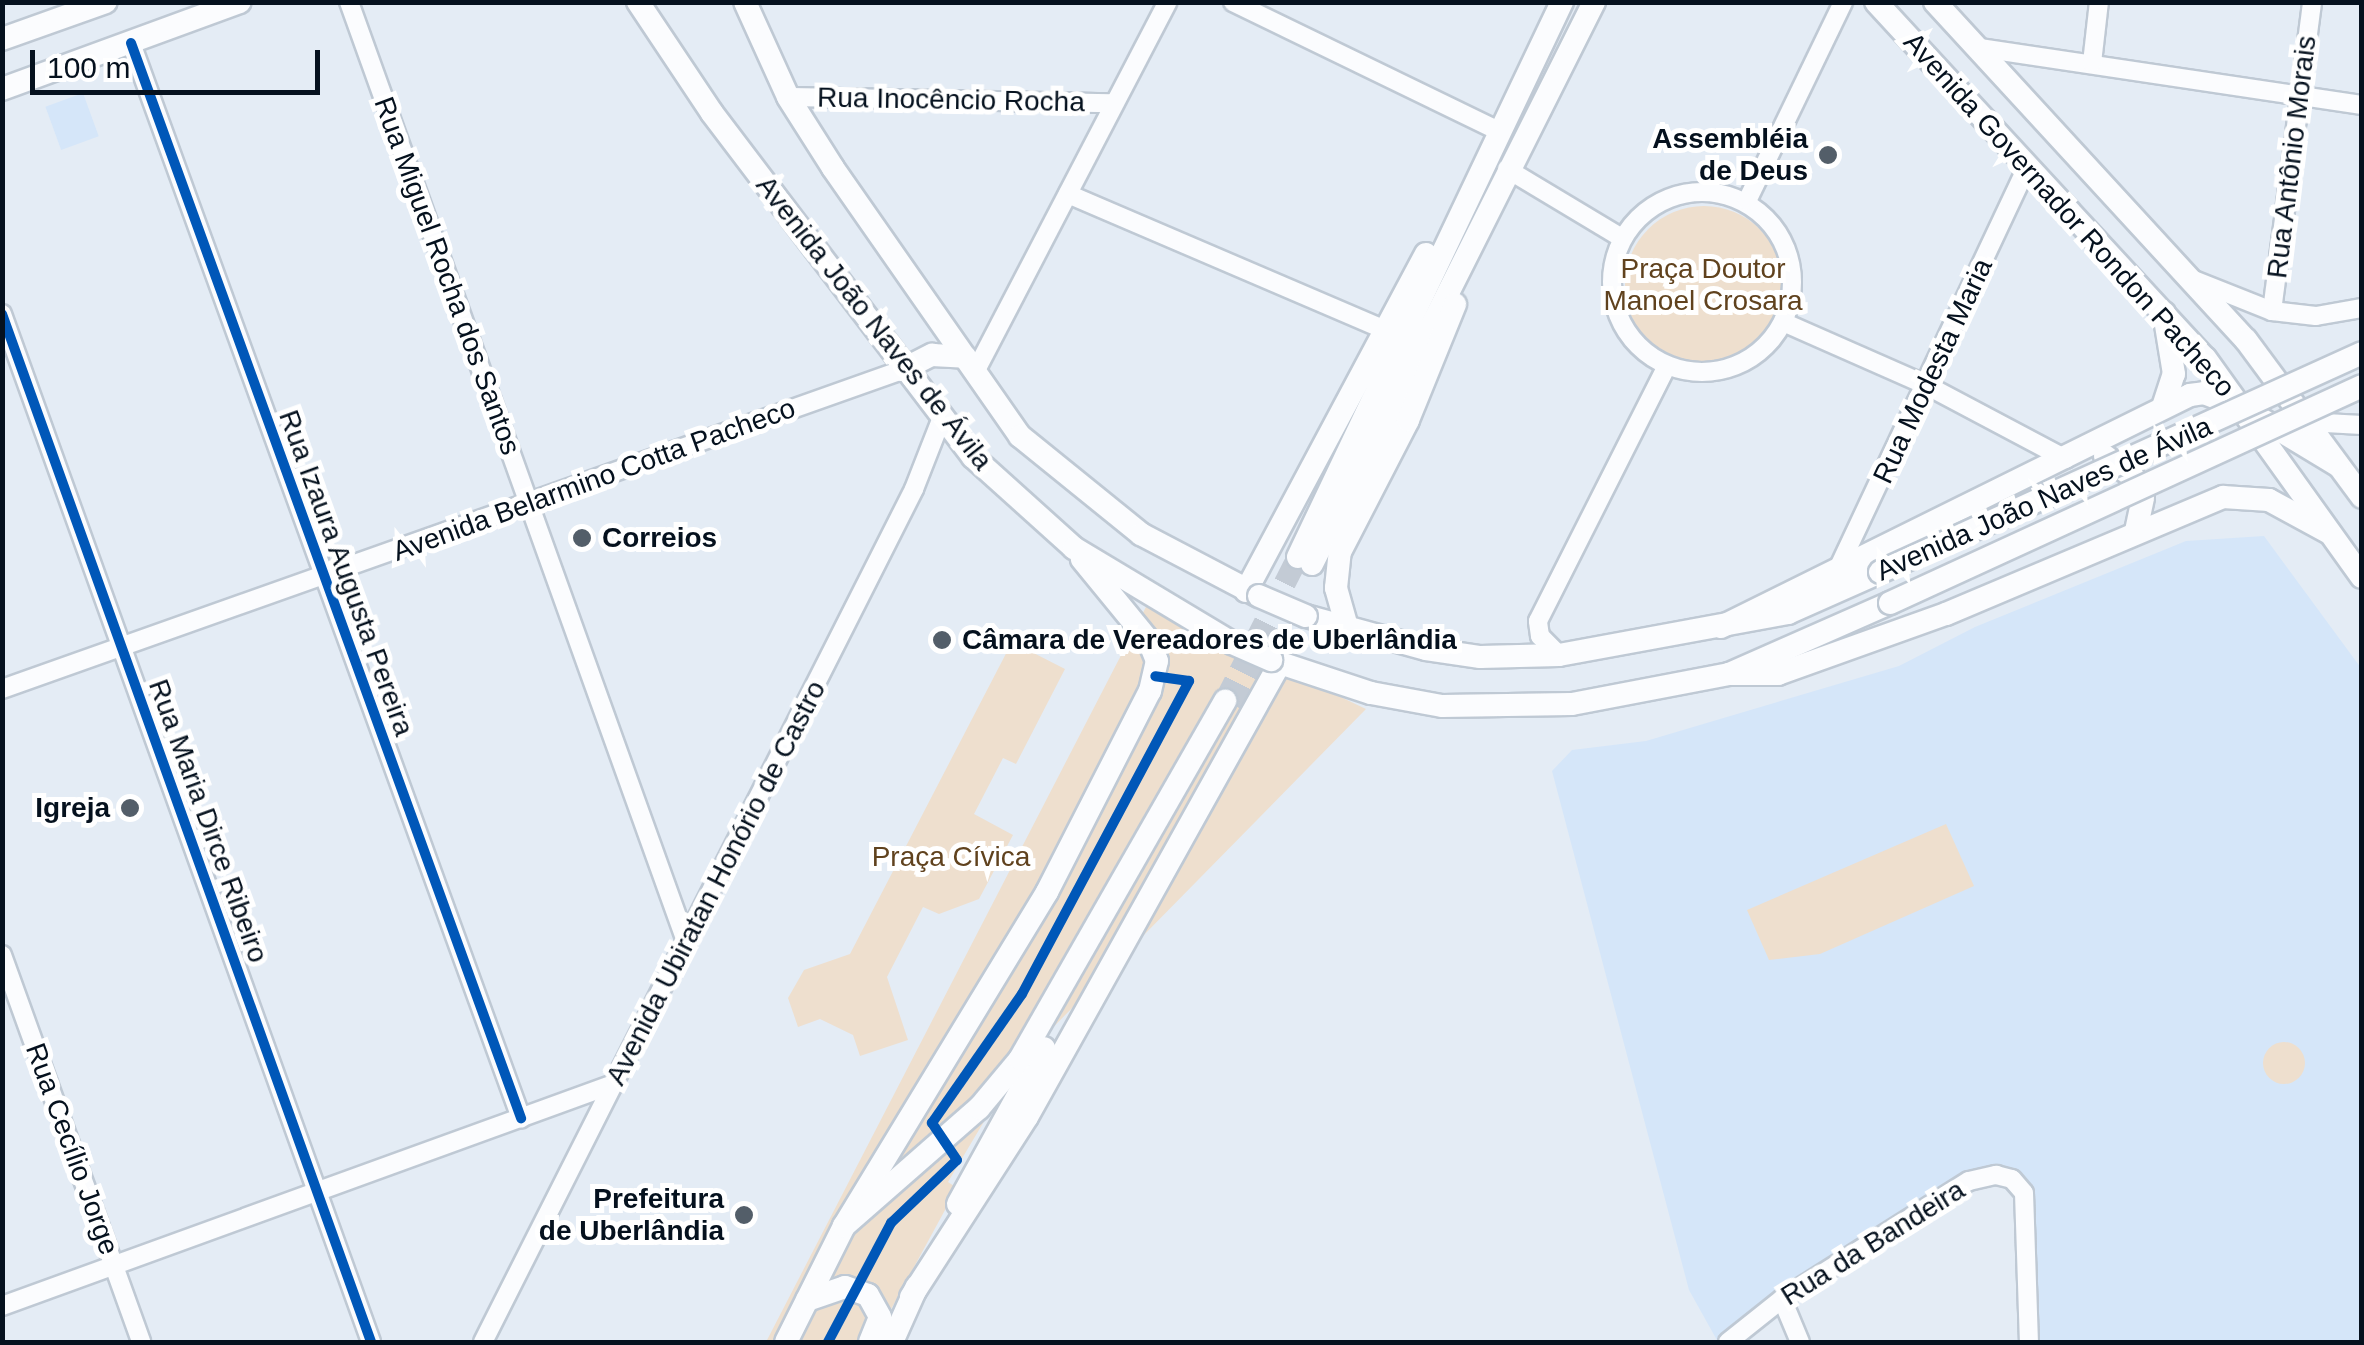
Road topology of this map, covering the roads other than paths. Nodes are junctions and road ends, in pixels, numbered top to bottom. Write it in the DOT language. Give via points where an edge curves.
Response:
graph roads {
  1 [pos="106,2"];
  2 [pos="240,2"];
  3 [pos="349,2"];
  4 [pos="638,2"];
  5 [pos="746,2"];
  6 [pos="1168,2"];
  7 [pos="1233,2"];
  8 [pos="1562,2"];
  9 [pos="1594,2"];
  10 [pos="1843,2"];
  11 [pos="1876,2"];
  12 [pos="1935,2"];
  13 [pos="2100,2"];
  14 [pos="2312,2"];
  15 [pos="2,39"];
  16 [pos="131,43"];
  17 [pos="1980,48"];
  18 [pos="2092,63"];
  19 [pos="2,89"];
  20 [pos="2297,96"];
  21 [pos="788,97"];
  22 [pos="1114,103"];
  23 [pos="2362,105"];
  24 [pos="1496,130"];
  25 [pos="2027,167"];
  26 [pos="1507,169"];
  27 [pos="1477,176"];
  28 [pos="1068,194"];
  29 [pos="1495,194"];
  30 [pos="1747,201"];
  31 [pos="1622,238"];
  32 [pos="2193,279"];
  33 [pos="2362,308"];
  34 [pos="2163,309"];
  35 [pos="2272,311"];
  36 [pos="2,314"];
  37 [pos="1784,322"];
  38 [pos="1381,328"];
  39 [pos="2362,354"];
  40 [pos="970,365"];
  41 [pos="1667,366"];
  42 [pos="902,370"];
  43 [pos="2223,381"];
  44 [pos="1926,385"];
  45 [pos="2362,386"];
  46 [pos="2163,408"];
  47 [pos="2243,408"];
  48 [pos="941,420"];
  49 [pos="2307,422"];
  50 [pos="2362,425"];
  51 [pos="2090,448"];
  52 [pos="2066,459"];
  53 [pos="2337,465"];
  54 [pos="2362,498"];
  55 [pos="528,503"];
  56 [pos="2136,530"];
  57 [pos="2335,536"];
  58 [pos="1074,548"];
  59 [pos="1836,573"];
  60 [pos="324,576"];
  61 [pos="2362,577"];
  62 [pos="1253,593"];
  63 [pos="1721,626"];
  64 [pos="1347,627"];
  65 [pos="123,648"];
  66 [pos="1559,655"];
  67 [pos="1276,661"];
  68 [pos="1730,674"];
  69 [pos="2,689"];
  70 [pos="686,944"];
  71 [pos="2,955"];
  72 [pos="616,1083"];
  73 [pos="520,1118"];
  74 [pos="316,1192"];
  75 [pos="844,1226"];
  76 [pos="113,1265"];
  77 [pos="911,1297"];
  78 [pos="1782,1299"];
  79 [pos="807,1300"];
  80 [pos="2,1306"];
  81 [pos="141,1342"];
  82 [pos="371,1342"];
  83 [pos="483,1342"];
  84 [pos="786,1342"];
  85 [pos="870,1342"];
  86 [pos="892,1342"];
  87 [pos="1728,1342"];
  88 [pos="1800,1342"];
  89 [pos="2030,1342"];
  1 -- 15 [label="main road"];
  2 -- 16 [label="main road"];
  3 -- 55 [label="street, Rua Miguel Rocha dos Santos"];
  4 -- 42 [label="main road, Avenida João Naves de Ávila"];
  5 -- 21 [label="main road, Avenida João Naves de Ávila"];
  6 -- 22 [label="street"];
  7 -- 24 [label="street"];
  8 -- 24 [label="main road"];
  9 -- 26 [label="main road"];
  10 -- 30 [label="street"];
  11 -- 25 [label="main road, Avenida Governador Rondon Pacheco"];
  12 -- 17 [label="main road, Avenida Governador Rondon Pacheco"];
  13 -- 18 [label="street"];
  14 -- 20 [label="street, Rua Antônio Morais"];
  16 -- 19 [label="main road"];
  16 -- 60 [label="street, Rua Izaura Augusta Pereira"];
  17 -- 18 [label="street"];
  17 -- 32 [label="main road, Avenida Governador Rondon Pacheco"];
  18 -- 20 [label="street"];
  20 -- 23 [label="street"];
  20 -- 35 [label="street, Rua Antônio Morais"];
  21 -- 22 [label="street, Rua Inocêncio Rocha"];
  21 -- 40 [label="main road, Avenida João Naves de Ávila"];
  22 -- 28 [label="street"];
  24 -- 27 [label="main road"];
  25 -- 34 [label="main road, Avenida Governador Rondon Pacheco"];
  25 -- 44 [label="street, Rua Modesta Maria"];
  26 -- 29 [label="main road"];
  26 -- 31 [label="street"];
  27 -- 29 [label="main road" via="1304,560"];
  27 -- 38 [label="main road"];
  28 -- 38 [label="street"];
  28 -- 40 [label="street"];
  29 -- 64 [label="main road" via="1408,420 1340,552 1336,588"];
  30 -- 31 [label="street" via="1712,191 1669,197"];
  30 -- 37 [label="street" via="1788,250 1793,289"];
  31 -- 41 [label="street" via="1611,296 1624,330"];
  32 -- 35 [label="street, Avenida Governador Rondon Pacheco"];
  32 -- 49 [label="main road, Avenida Governador Rondon Pacheco"];
  33 -- 35 [label="street, Avenida Governador Rondon Pacheco" via="2316,316"];
  34 -- 43 [label="main road, Avenida Governador Rondon Pacheco"];
  34 -- 46 [label="main road, Avenida João Naves de Ávila" via="2174,374"];
  36 -- 65 [label="street, Rua Maria Dirce Ribeiro"];
  37 -- 41 [label="street" via="1742,364 1712,373"];
  37 -- 44 [label="street"];
  38 -- 62 [label="main road"];
  39 -- 63 [label="main road, Avenida João Naves de Ávila, bridge" via="1788,613"];
  40 -- 42 [label="main road" via="932,355"];
  40 -- 62 [label="main road, Avenida João Naves de Ávila" via="1020,436 1064,478 1140,534"];
  41 -- 66 [label="street" via="1538,622 1540,636"];
  42 -- 48 [label="main road, Avenida João Naves de Ávila"];
  42 -- 55 [label="street, Avenida Belarmino Cotta Pacheco"];
  43 -- 47 [label="main road, Avenida Governador Rondon Pacheco"];
  43 -- 49 [label="main road"];
  44 -- 52 [label="street"];
  44 -- 59 [label="street, Rua Modesta Maria"];
  45 -- 68 [label="main road, Avenida João Naves de Ávila, bridge"];
  46 -- 47 [label="main road" via="2204,393"];
  46 -- 51 [label="main road, Avenida João Naves de Ávila"];
  47 -- 53 [label="main road"];
  47 -- 57 [label="main road, Avenida Governador Rondon Pacheco"];
  48 -- 58 [label="main road, Avenida João Naves de Ávila" via="1015,500"];
  48 -- 70 [label="street, Avenida Ubiratan Honório de Castro" via="914,489"];
  49 -- 50 [label="street"];
  49 -- 53 [label="main road, Avenida Governador Rondon Pacheco"];
  51 -- 52 [label="main road, Avenida João Naves de Ávila"];
  51 -- 56 [label="main road" via="2133,477 2142,498"];
  52 -- 59 [label="main road, Avenida João Naves de Ávila"];
  53 -- 54 [label="main road, Avenida Governador Rondon Pacheco"];
  55 -- 60 [label="street, Avenida Belarmino Cotta Pacheco"];
  55 -- 70 [label="street, Rua Miguel Rocha dos Santos"];
  56 -- 57 [label="main road, Avenida João Naves de Ávila" via="2202,503 2247,496 2269,500"];
  56 -- 68 [label="main road, Avenida João Naves de Ávila" via="1946,614 1796,668 1754,677"];
  57 -- 61 [label="main road, Avenida Governador Rondon Pacheco"];
  58 -- 67 [label="main road, Avenida João Naves de Ávila, bridge" via="1232,643"];
  58 -- 75 [label="main road" via="1149,641 1157,661 1150,691 1047,892"];
  59 -- 63 [label="main road, Avenida João Naves de Ávila"];
  60 -- 65 [label="street, Avenida Belarmino Cotta Pacheco"];
  60 -- 73 [label="street, Rua Izaura Augusta Pereira"];
  62 -- 64 [label="main road, Avenida João Naves de Ávila, bridge"];
  63 -- 66 [label="main road, Avenida João Naves de Ávila"];
  64 -- 66 [label="main road, Avenida João Naves de Ávila" via="1480,657"];
  65 -- 69 [label="street, Avenida Belarmino Cotta Pacheco"];
  65 -- 74 [label="street, Rua Maria Dirce Ribeiro"];
  67 -- 68 [label="main road, Avenida João Naves de Ávila" via="1371,693 1442,706 1572,704"];
  67 -- 77 [label="main road" via="1027,1117"];
  70 -- 72 [label="street, Avenida Ubiratan Honório de Castro"];
  71 -- 76 [label="street, Rua Cecílio Jorge"];
  72 -- 73 [label="street"];
  72 -- 83 [label="street, Avenida Ubiratan Honório de Castro"];
  73 -- 74 [label="street"];
  74 -- 76 [label="street"];
  74 -- 82 [label="street, Rua Maria Dirce Ribeiro"];
  75 -- 77 [label="main road" via="979,1108 1020,1059 1232,704"];
  75 -- 79 [label="main road"];
  76 -- 80 [label="street"];
  76 -- 81 [label="street, Rua Cecílio Jorge"];
  77 -- 86 [label="main road"];
  78 -- 87 [label="street, Rua da Bandeira"];
  78 -- 88 [label="street"];
  78 -- 89 [label="street, Rua da Bandeira" via="1969,1181 1996,1175 2012,1179 2024,1193"];
  79 -- 84 [label="main road"];
  79 -- 85 [label="main road" via="845,1287 868,1295 880,1316"];
}
